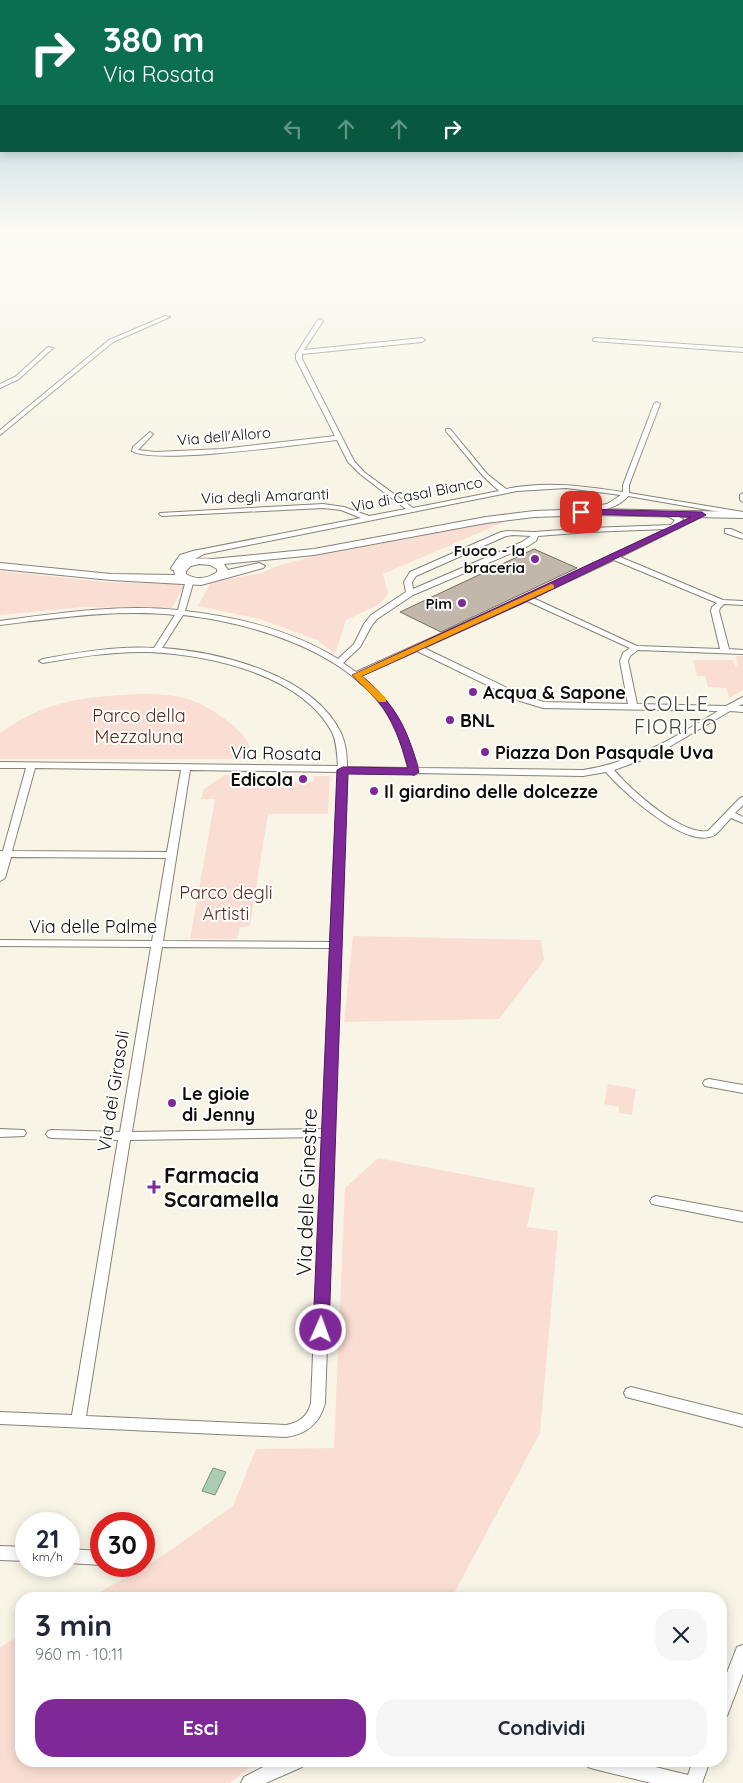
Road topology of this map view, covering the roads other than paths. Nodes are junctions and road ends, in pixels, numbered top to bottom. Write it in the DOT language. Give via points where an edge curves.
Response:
graph roads {
  1 [pos="167,317"];
  2 [pos="320,321"];
  3 [pos="422,340"];
  4 [pos="595,340"];
  5 [pos="50,348"];
  6 [pos="743,350"];
  7 [pos="301,352"];
  8 [pos="0,386"];
  9 [pos="657,404"];
  10 [pos="448,430"];
  11 [pos="0,433"];
  12 [pos="150,434"];
  13 [pos="338,438"];
  14 [pos="505,492"];
  15 [pos="626,494"];
  16 [pos="743,496"];
  17 [pos="743,500"];
  18 [pos="412,510"];
  19 [pos="569,512"];
  20 [pos="665,513"];
  21 [pos="162,514"];
  22 [pos="743,514"];
  23 [pos="702,515"];
  24 [pos="367,518"];
  25 [pos="673,528"];
  26 [pos="728,531"];
  27 [pos="536,534"];
  28 [pos="743,537"];
  29 [pos="215,549"];
  30 [pos="202,552"];
  31 [pos="314,552"];
  32 [pos="614,557"];
  33 [pos="218,562"];
  34 [pos="0,566"];
  35 [pos="184,572"];
  36 [pos="220,576"];
  37 [pos="204,581"];
  38 [pos="188,593"];
  39 [pos="410,593"];
  40 [pos="527,598"];
  41 [pos="722,602"];
  42 [pos="743,603"];
  43 [pos="181,612"];
  44 [pos="0,623"];
  45 [pos="418,648"];
  46 [pos="636,648"];
  47 [pos="157,650"];
  48 [pos="725,651"];
  49 [pos="743,652"];
  50 [pos="43,661"];
  51 [pos="338,663"];
  52 [pos="356,675"];
  53 [pos="743,700"];
  54 [pos="633,707"];
  55 [pos="730,707"];
  56 [pos="743,709"];
  57 [pos="0,765"];
  58 [pos="31,766"];
  59 [pos="186,768"];
  60 [pos="343,770"];
  61 [pos="609,770"];
  62 [pos="414,772"];
  63 [pos="743,800"];
  64 [pos="729,814"];
  65 [pos="743,820"];
  66 [pos="3,854"];
  67 [pos="171,855"];
  68 [pos="0,878"];
  69 [pos="0,943"];
  70 [pos="156,944"];
  71 [pos="335,945"];
  72 [pos="709,1084"];
  73 [pos="743,1088"];
  74 [pos="0,1133"];
  75 [pos="20,1133"];
  76 [pos="329,1133"];
  77 [pos="52,1134"];
  78 [pos="124,1136"];
  79 [pos="656,1200"];
  80 [pos="743,1217"];
  81 [pos="630,1393"];
  82 [pos="0,1418"];
  83 [pos="78,1421"];
  84 [pos="743,1422"];
  85 [pos="0,1553"];
  86 [pos="15,1554"];
  87 [pos="743,1653"];
  88 [pos="727,1694"];
  89 [pos="282,1767"];
  90 [pos="619,1767"];
  91 [pos="700,1767"];
  92 [pos="250,1783"];
  93 [pos="687,1783"];
  94 [pos="693,1783"];
  1 -- 11 [label="street" via="110,342"];
  2 -- 7 [label="street"];
  3 -- 7 [label="street"];
  4 -- 6 [label="street"];
  5 -- 8 [label="street" via="17,378"];
  7 -- 13 [label="street" via="299,359"];
  9 -- 15 [label="street" via="626,485"];
  10 -- 14 [label="street" via="485,475"];
  12 -- 13 [label="street, Via dell'Alloro" via="135,448 136,452 217,451"];
  13 -- 18 [label="street" via="357,469"];
  14 -- 15 [label="street, Via di Casal Bianco" via="560,486"];
  14 -- 18 [label="street, Via di Casal Bianco"];
  15 -- 19 [label="street, Via di Casal Bianco" via="612,505"];
  15 -- 22 [label="street, Via di Casal Bianco"];
  16 -- 17 [label="street"];
  18 -- 24 [label="street, Via di Casal Bianco"];
  19 -- 20 [label="main road, Via di Casal Bianco"];
  19 -- 31 [label="main road, Via di Casal Bianco" via="486,520"];
  20 -- 23 [label="main road, Via di Casal Bianco"];
  20 -- 25 [label="street" via="679,519"];
  21 -- 24 [label="street, Via degli Amaranti" via="323,506"];
  22 -- 23 [label="main road, Via di Casal Bianco"];
  23 -- 25 [label="street"];
  24 -- 29 [label="street, Via di Casal Bianco"];
  25 -- 27 [label="street" via="572,529"];
  25 -- 32 [label="street"];
  26 -- 28 [label="street"];
  27 -- 39 [label="street" via="530,542"];
  27 -- 39 [label="street" via="504,534 418,571 408,579"];
  29 -- 30 [label="street, Via di Casal Bianco"];
  29 -- 33 [label="street"];
  30 -- 35 [label="street" via="192,557"];
  30 -- 35 [label="street, Via di Casal Bianco" via="183,557"];
  31 -- 33 [label="main road, Via di Casal Bianco"];
  31 -- 36 [label="main road"];
  32 -- 40 [label="street"];
  32 -- 41 [label="street"];
  33 -- 35 [label="main road, Via di Casal Bianco" via="199,561"];
  33 -- 36 [label="main road" via="223,570"];
  34 -- 35 [label="main road" via="150,579"];
  35 -- 37 [label="main road"];
  35 -- 38 [label="street"];
  36 -- 37 [label="main road"];
  37 -- 38 [label="street"];
  38 -- 43 [label="street"];
  39 -- 51 [label="street" via="374,617 357,645"];
  40 -- 45 [label="street"];
  40 -- 46 [label="street"];
  41 -- 42 [label="street"];
  41 -- 48 [label="street" via="715,611"];
  43 -- 44 [label="street" via="87,613"];
  43 -- 47 [label="street"];
  43 -- 51 [label="street" via="252,624 294,639"];
  45 -- 52 [label="street"];
  45 -- 54 [label="street" via="538,704"];
  46 -- 48 [label="street"];
  46 -- 54 [label="street" via="626,655 624,661"];
  47 -- 50 [label="street, Via delle Ginestre" via="101,652"];
  47 -- 60 [label="street, Via delle Ginestre" via="232,662 289,687 316,707 330,723 339,742"];
  48 -- 49 [label="street"];
  51 -- 52 [label="street"];
  52 -- 62 [label="street" via="392,712 408,746"];
  53 -- 55 [label="street, Via Rosata"];
  54 -- 55 [label="street"];
  55 -- 56 [label="street"];
  55 -- 61 [label="street, Via Rosata" via="649,755"];
  57 -- 58 [label="street, Via Rosata"];
  58 -- 59 [label="street, Via Rosata"];
  58 -- 66 [label="street"];
  59 -- 60 [label="street, Via Rosata"];
  59 -- 67 [label="street, Via dei Girasoli"];
  60 -- 62 [label="street, Via Rosata"];
  60 -- 71 [label="street, Via delle Ginestre"];
  61 -- 62 [label="street, Via Rosata" via="570,773"];
  61 -- 64 [label="street" via="625,789 672,823 696,835 709,834"];
  63 -- 64 [label="street"];
  64 -- 65 [label="street"];
  66 -- 67 [label="street"];
  66 -- 68 [label="street"];
  67 -- 70 [label="street, Via dei Girasoli"];
  69 -- 70 [label="street, Via delle Palme"];
  70 -- 71 [label="street, Via delle Palme"];
  70 -- 78 [label="street, Via dei Girasoli"];
  71 -- 76 [label="street, Via delle Ginestre"];
  72 -- 73 [label="street"];
  74 -- 75 [label="street"];
  76 -- 78 [label="street"];
  76 -- 83 [label="street, Via delle Ginestre" via="318,1403 309,1422 286,1431"];
  77 -- 78 [label="street"];
  78 -- 83 [label="street, Via dei Girasoli"];
  79 -- 80 [label="street"];
  81 -- 84 [label="street"];
  82 -- 83 [label="street, Via delle Ginestre"];
  85 -- 86 [label="street"];
  87 -- 88 [label="street"];
  89 -- 92 [label="street"];
  90 -- 93 [label="street"];
  91 -- 94 [label="street"];
}
